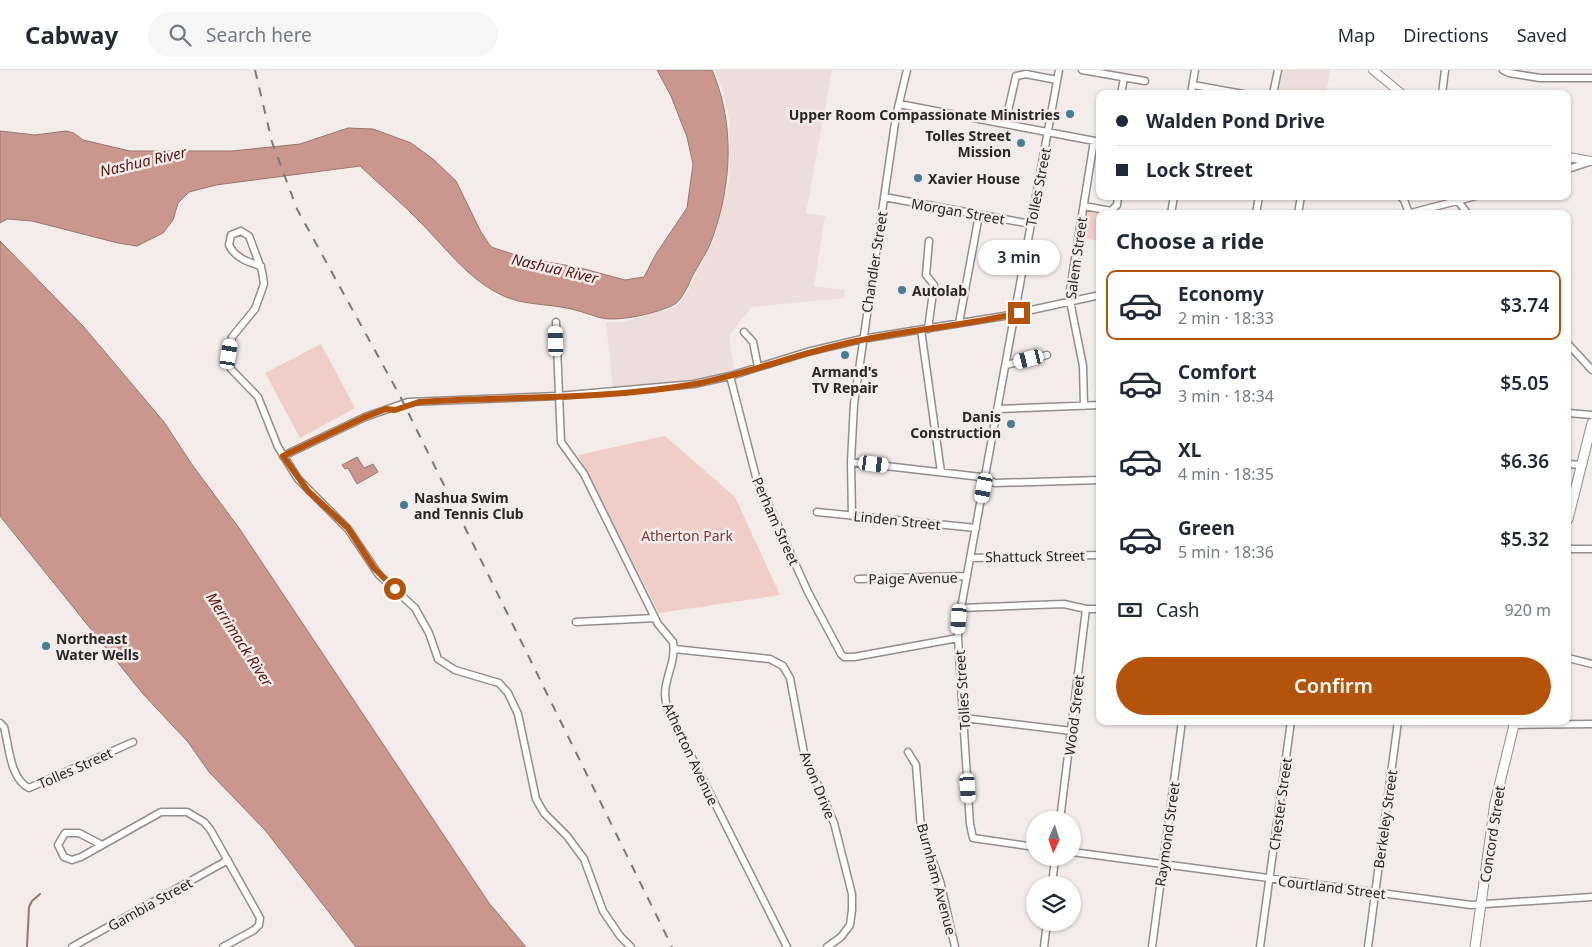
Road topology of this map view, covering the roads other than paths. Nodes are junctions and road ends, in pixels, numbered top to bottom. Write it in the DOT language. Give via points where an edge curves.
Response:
graph roads {
  1 [pos="907,70"];
  2 [pos="1059,70"];
  3 [pos="1082,70"];
  4 [pos="1195,70"];
  5 [pos="1278,70"];
  6 [pos="1374,70"];
  7 [pos="1446,70"];
  8 [pos="1503,70"];
  9 [pos="1591,77"];
  10 [pos="1124,78"];
  11 [pos="1057,80"];
  12 [pos="1145,81"];
  13 [pos="1192,84"];
  14 [pos="1122,90"];
  15 [pos="1191,90"];
  16 [pos="1223,90"];
  17 [pos="1274,90"];
  18 [pos="1397,90"];
  19 [pos="1443,90"];
  20 [pos="898,104"];
  21 [pos="1005,124"];
  22 [pos="1048,133"];
  23 [pos="1096,141"];
  24 [pos="1096,146"];
  25 [pos="1571,157"];
  26 [pos="1592,161"];
  27 [pos="1571,169"];
  28 [pos="884,197"];
  29 [pos="1454,200"];
  30 [pos="1457,200"];
  31 [pos="1084,206"];
  32 [pos="1106,210"];
  33 [pos="1431,210"];
  34 [pos="1465,210"];
  35 [pos="979,215"];
  36 [pos="1031,224"];
  37 [pos="929,241"];
  38 [pos="261,266"];
  39 [pos="1096,296"];
  40 [pos="1069,302"];
  41 [pos="1015,314"];
  42 [pos="556,322"];
  43 [pos="959,323"];
  44 [pos="924,329"];
  45 [pos="744,332"];
  46 [pos="862,340"];
  47 [pos="1571,347"];
  48 [pos="1048,355"];
  49 [pos="1006,365"];
  50 [pos="758,368"];
  51 [pos="1592,370"];
  52 [pos="730,376"];
  53 [pos="558,396"];
  54 [pos="1096,405"];
  55 [pos="1084,406"];
  56 [pos="998,409"];
  57 [pos="1571,413"];
  58 [pos="1592,415"];
  59 [pos="1592,423"];
  60 [pos="283,456"];
  61 [pos="851,462"];
  62 [pos="1571,464"];
  63 [pos="1582,465"];
  64 [pos="941,472"];
  65 [pos="985,479"];
  66 [pos="1096,480"];
  67 [pos="1571,507"];
  68 [pos="817,512"];
  69 [pos="852,516"];
  70 [pos="976,528"];
  71 [pos="1571,549"];
  72 [pos="1592,549"];
  73 [pos="1096,555"];
  74 [pos="971,558"];
  75 [pos="967,576"];
  76 [pos="858,579"];
  77 [pos="962,608"];
  78 [pos="1096,609"];
  79 [pos="1086,610"];
  80 [pos="655,618"];
  81 [pos="576,622"];
  82 [pos="958,638"];
  83 [pos="674,648"];
  84 [pos="1571,659"];
  85 [pos="1592,664"];
  86 [pos="964,718"];
  87 [pos="0,724"];
  88 [pos="1571,724"];
  89 [pos="1592,724"];
  90 [pos="1181,725"];
  91 [pos="1290,725"];
  92 [pos="1397,725"];
  93 [pos="1514,725"];
  94 [pos="1072,731"];
  95 [pos="133,742"];
  96 [pos="908,752"];
  97 [pos="1061,811"];
  98 [pos="102,845"];
  99 [pos="1026,846"];
  100 [pos="1081,853"];
  101 [pos="228,860"];
  102 [pos="1163,864"];
  103 [pos="1269,878"];
  104 [pos="1375,892"];
  105 [pos="1592,897"];
  106 [pos="1481,905"];
  107 [pos="1046,931"];
  108 [pos="72,947"];
  109 [pos="224,947"];
  110 [pos="631,947"];
  111 [pos="787,947"];
  112 [pos="827,947"];
  113 [pos="956,947"];
  114 [pos="1044,947"];
  115 [pos="1152,947"];
  116 [pos="1260,947"];
  117 [pos="1368,947"];
  118 [pos="1475,947"];
  1 -- 20 [label="street, Chandler Street"];
  2 -- 11 [label="street, Tolles Street"];
  3 -- 10 [label="street"];
  4 -- 13 [label="street"];
  5 -- 17 [label="street"];
  6 -- 18 [label="street"];
  7 -- 19 [label="street"];
  8 -- 9 [label="street" via="1540,78"];
  10 -- 12 [label="street"];
  10 -- 14 [label="street"];
  11 -- 21 [label="street" via="1026,74 1016,76"];
  11 -- 22 [label="street, Tolles Street"];
  13 -- 15 [label="street"];
  13 -- 16 [label="street"];
  20 -- 21 [label="street"];
  20 -- 28 [label="street, Chandler Street"];
  21 -- 22 [label="street"];
  22 -- 23 [label="street"];
  22 -- 36 [label="street, Tolles Street"];
  24 -- 31 [label="street, Salem Street"];
  25 -- 26 [label="street"];
  26 -- 27 [label="street"];
  28 -- 35 [label="street, Morgan Street"];
  28 -- 46 [label="street, Chandler Street"];
  29 -- 33 [label="street"];
  30 -- 34 [label="street"];
  31 -- 32 [label="street"];
  31 -- 40 [label="street, Salem Street"];
  35 -- 36 [label="street, Morgan Street"];
  35 -- 43 [label="street"];
  36 -- 41 [label="street, Tolles Street"];
  37 -- 44 [label="street" via="926,275 934,285"];
  38 -- 38 [label="street" via="250,236 241,231 234,232 228,241 230,248 242,259"];
  38 -- 60 [label="street" via="263,291 255,309 232,337 229,363 234,375 258,397"];
  39 -- 40 [label="street"];
  40 -- 41 [label="street"];
  40 -- 55 [label="street, Salem Street" via="1083,366"];
  41 -- 43 [label="street"];
  41 -- 49 [label="street, Tolles Street"];
  42 -- 53 [label="street"];
  43 -- 44 [label="street"];
  44 -- 46 [label="street"];
  44 -- 64 [label="street"];
  45 -- 50 [label="street" via="753,342"];
  46 -- 50 [label="street" via="807,352"];
  46 -- 61 [label="street, Chandler Street"];
  47 -- 51 [label="street"];
  48 -- 49 [label="street"];
  49 -- 56 [label="street, Tolles Street"];
  50 -- 52 [label="street"];
  52 -- 53 [label="street" via="662,388"];
  52 -- 82 [label="street, Perham Street" via="756,477 808,592 844,657"];
  53 -- 60 [label="street" via="408,402"];
  53 -- 80 [label="street" via="562,445 584,474"];
  54 -- 55 [label="street"];
  55 -- 56 [label="street"];
  56 -- 65 [label="street, Tolles Street"];
  57 -- 58 [label="street"];
  59 -- 63 [label="main road"];
  60 -- 110 [label="street" via="308,491 348,528 379,575 415,608 442,663 464,673 493,680 508,693 518,714 536,799 584,859 603,910"];
  61 -- 64 [label="street"];
  61 -- 69 [label="street, Chandler Street"];
  62 -- 63 [label="street"];
  63 -- 67 [label="main road"];
  64 -- 65 [label="street"];
  65 -- 66 [label="street" via="995,483"];
  65 -- 70 [label="street, Tolles Street"];
  68 -- 69 [label="street, Linden Street"];
  69 -- 70 [label="street, Linden Street"];
  70 -- 74 [label="street, Tolles Street"];
  71 -- 72 [label="street"];
  73 -- 74 [label="street, Shattuck Street"];
  74 -- 75 [label="street, Tolles Street"];
  75 -- 76 [label="street, Paige Avenue"];
  75 -- 77 [label="street, Tolles Street"];
  77 -- 79 [label="street" via="1064,604"];
  77 -- 82 [label="street, Tolles Street"];
  78 -- 79 [label="street"];
  79 -- 94 [label="street, Wood Street"];
  80 -- 81 [label="street"];
  80 -- 83 [label="street"];
  82 -- 86 [label="street, Tolles Street"];
  83 -- 111 [label="street, Atherton Avenue" via="664,689 668,710"];
  83 -- 112 [label="street, Avon Drive" via="770,659 780,663 789,674 804,753 834,823 852,894 850,925"];
  84 -- 85 [label="street"];
  86 -- 94 [label="street"];
  86 -- 99 [label="street, Tolles Street" via="973,838"];
  87 -- 95 [label="street, Tolles Street" via="4,727 17,776 29,788"];
  88 -- 89 [label="street"];
  90 -- 102 [label="street, Raymond Street"];
  91 -- 103 [label="street, Chester Street"];
  92 -- 104 [label="street, Berkeley Street"];
  93 -- 106 [label="main road, Concord Street" via="1495,803"];
  94 -- 97 [label="street, Wood Street"];
  96 -- 113 [label="street, Burnham Avenue" via="916,765 921,829 940,881"];
  98 -- 98 [label="street" via="74,831 65,833 58,845 64,857 72,860"];
  98 -- 101 [label="street" via="155,815 179,810 196,815 204,822"];
  100 -- 102 [label="street, Courtland Street"];
  101 -- 108 [label="street, Gambia Street"];
  101 -- 109 [label="street" via="260,918 254,930"];
  102 -- 103 [label="street, Courtland Street"];
  102 -- 115 [label="street, Raymond Street"];
  103 -- 104 [label="street, Courtland Street"];
  103 -- 116 [label="street, Chester Street"];
  104 -- 106 [label="street, Courtland Street"];
  104 -- 117 [label="street, Berkeley Street"];
  105 -- 106 [label="street, Courtland Street"];
  106 -- 118 [label="main road, Concord Street"];
  107 -- 114 [label="street"];
}
